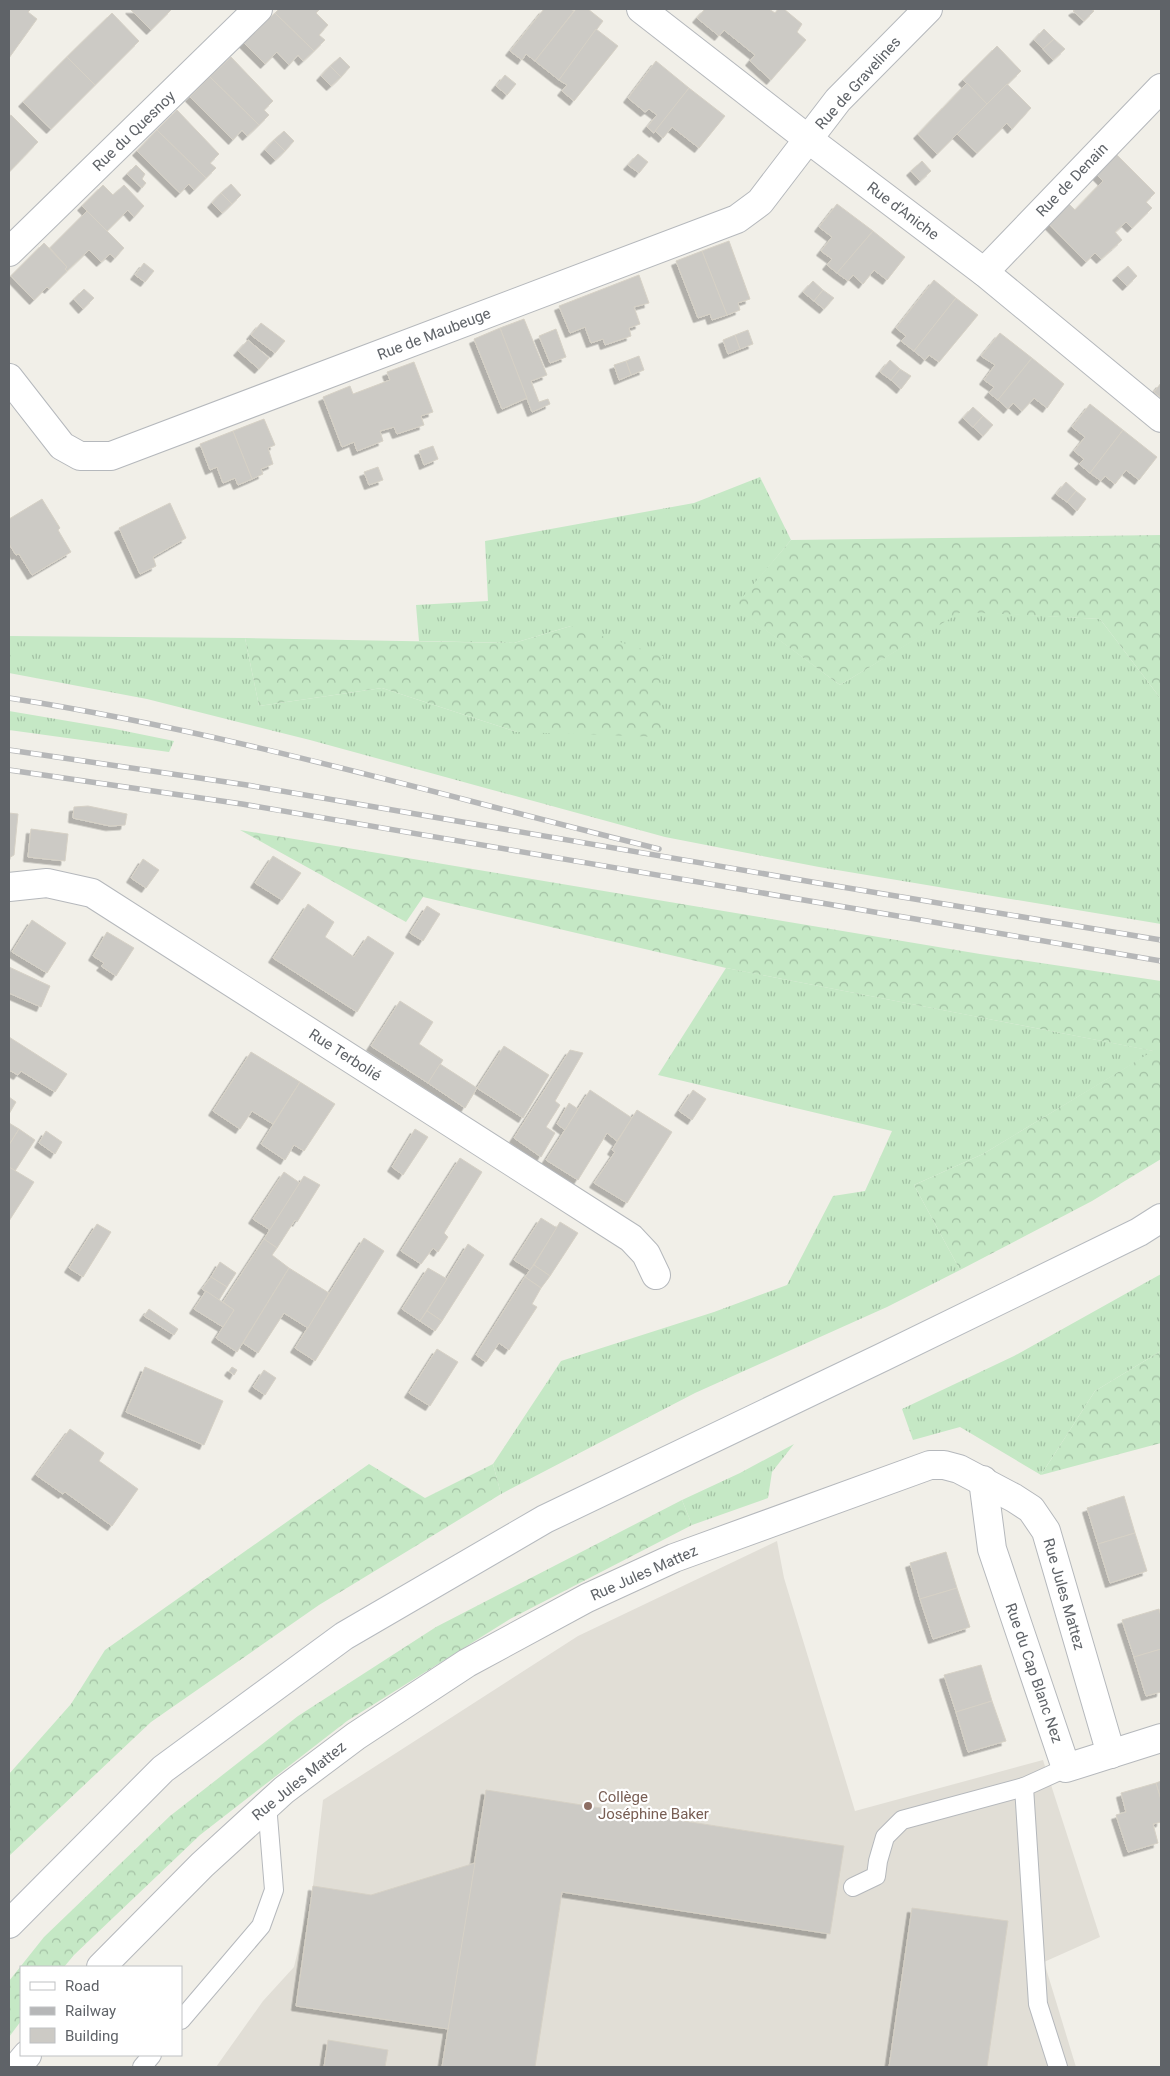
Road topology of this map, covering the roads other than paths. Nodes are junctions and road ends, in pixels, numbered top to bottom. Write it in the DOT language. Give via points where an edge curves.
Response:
graph roads {
  1 [pos="258,9"];
  2 [pos="641,9"];
  3 [pos="928,9"];
  4 [pos="1159,94"];
  5 [pos="808,139"];
  6 [pos="774,183"];
  7 [pos="9,252"];
  8 [pos="984,272"];
  9 [pos="9,378"];
  10 [pos="1161,418"];
  11 [pos="9,886"];
  12 [pos="1161,1218"];
  13 [pos="656,1275"];
  14 [pos="983,1480"];
  15 [pos="1161,1738"];
  16 [pos="1111,1754"];
  17 [pos="1066,1768"];
  18 [pos="1024,1787"];
  19 [pos="267,1804"];
  20 [pos="853,1887"];
  21 [pos="9,1924"];
  22 [pos="102,1966"];
  23 [pos="182,2019"];
  24 [pos="26,2056"];
  25 [pos="151,2056"];
  26 [pos="16,2067"];
  27 [pos="142,2067"];
  28 [pos="1058,2067"];
  1 -- 7 [label="street, Rue du Quesnoy"];
  2 -- 5 [label="street, Rue d'Aniche"];
  3 -- 5 [label="street, Rue de Gravelines" via="838,100"];
  4 -- 8 [label="street, Rue de Denain"];
  5 -- 6 [label="street, Rue de Gravelines"];
  5 -- 8 [label="street, Rue d'Aniche"];
  6 -- 9 [label="street, Rue de Maubeuge" via="760,202 737,219 111,456 80,456 62,446"];
  8 -- 10 [label="street, Rue d'Aniche"];
  11 -- 13 [label="street, Rue Terbolié" via="47,882 92,893 632,1238 646,1254"];
  12 -- 21 [label="street" via="883,1358 545,1519 344,1636 163,1769"];
  14 -- 16 [label="street, Rue Jules Mattez" via="1031,1509 1046,1531"];
  14 -- 17 [label="street, Rue du Cap Blanc Nez" via="992,1549"];
  14 -- 19 [label="street, Rue Jules Mattez" via="960,1468 930,1465 674,1558 587,1598 467,1663 356,1736"];
  15 -- 16 [label="street"];
  16 -- 17 [label="street"];
  17 -- 18 [label="lane"];
  18 -- 20 [label="lane" via="902,1820 885,1837 876,1876"];
  18 -- 28 [label="lane" via="1038,2004"];
  19 -- 22 [label="street, Rue Jules Mattez"];
  19 -- 23 [label="lane" via="274,1890 261,1926"];
  24 -- 26 [label="street"];
  25 -- 27 [label="lane"];
}
